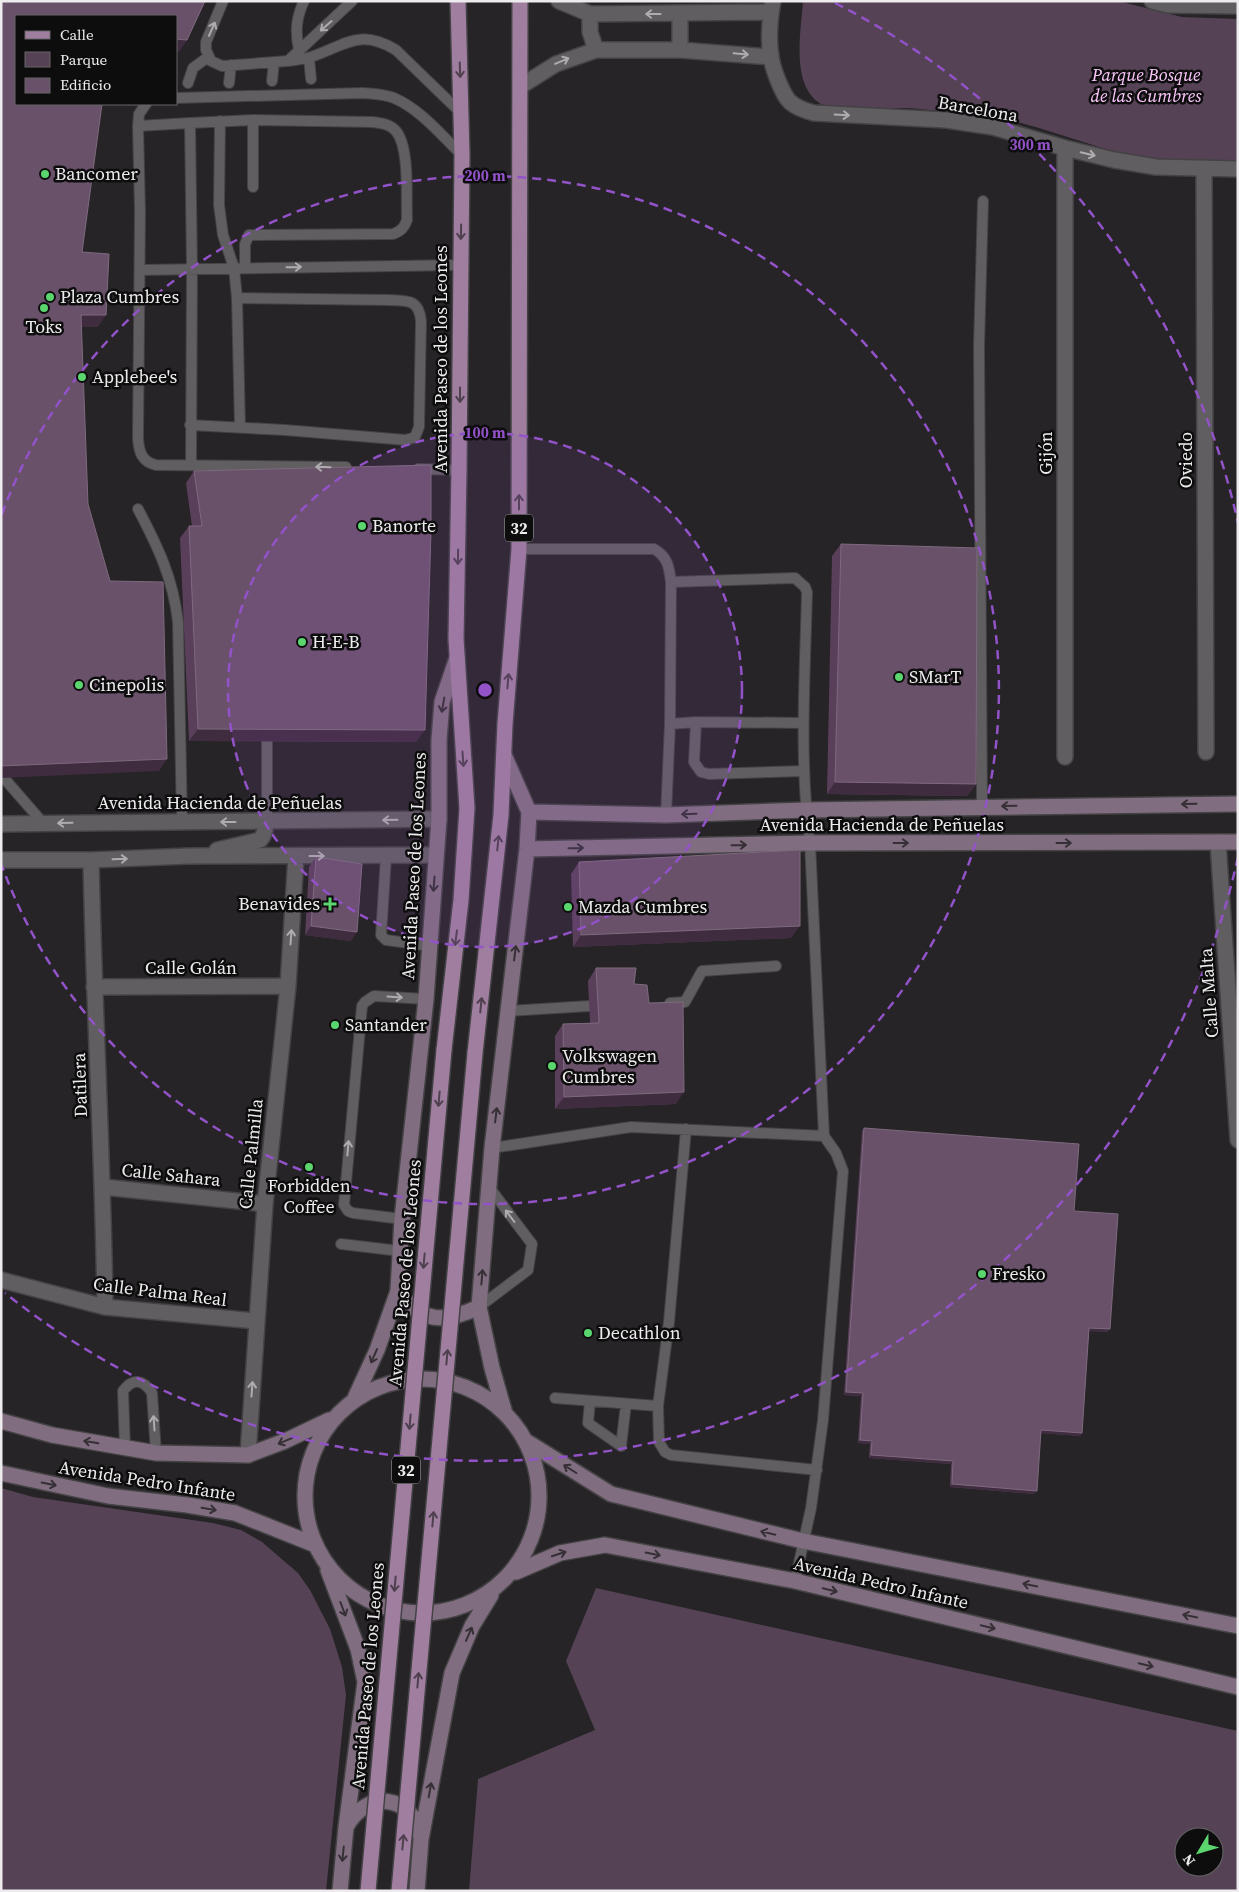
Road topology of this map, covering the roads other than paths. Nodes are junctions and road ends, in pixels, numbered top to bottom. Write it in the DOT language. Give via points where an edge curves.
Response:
graph roads {
  1 [pos="222,1"];
  2 [pos="304,1"];
  3 [pos="352,1"];
  4 [pos="450,1"];
  5 [pos="458,1"];
  6 [pos="520,1"];
  7 [pos="559,1"];
  8 [pos="1152,1"];
  9 [pos="1203,3"];
  10 [pos="1238,6"];
  11 [pos="772,7"];
  12 [pos="590,14"];
  13 [pos="680,14"];
  14 [pos="458,21"];
  15 [pos="299,50"];
  16 [pos="596,50"];
  17 [pos="680,50"];
  18 [pos="208,56"];
  19 [pos="770,56"];
  20 [pos="309,58"];
  21 [pos="288,61"];
  22 [pos="274,62"];
  23 [pos="231,65"];
  24 [pos="311,79"];
  25 [pos="272,81"];
  26 [pos="188,83"];
  27 [pos="229,83"];
  28 [pos="521,86"];
  29 [pos="178,98"];
  30 [pos="145,105"];
  31 [pos="461,113"];
  32 [pos="253,120"];
  33 [pos="220,121"];
  34 [pos="190,123"];
  35 [pos="138,126"];
  36 [pos="1065,148"];
  37 [pos="462,155"];
  38 [pos="1204,168"];
  39 [pos="1238,169"];
  40 [pos="253,187"];
  41 [pos="983,201"];
  42 [pos="460,265"];
  43 [pos="234,268"];
  44 [pos="245,268"];
  45 [pos="192,269"];
  46 [pos="140,270"];
  47 [pos="237,298"];
  48 [pos="190,425"];
  49 [pos="240,427"];
  50 [pos="191,465"];
  51 [pos="357,468"];
  52 [pos="409,469"];
  53 [pos="459,470"];
  54 [pos="138,509"];
  55 [pos="519,549"];
  56 [pos="671,582"];
  57 [pos="457,658"];
  58 [pos="696,722"];
  59 [pos="802,723"];
  60 [pos="670,724"];
  61 [pos="268,742"];
  62 [pos="1206,752"];
  63 [pos="504,755"];
  64 [pos="1065,756"];
  65 [pos="804,771"];
  66 [pos="3,777"];
  67 [pos="1238,804"];
  68 [pos="982,807"];
  69 [pos="806,810"];
  70 [pos="529,812"];
  71 [pos="666,815"];
  72 [pos="439,819"];
  73 [pos="182,822"];
  74 [pos="267,822"];
  75 [pos="43,823"];
  76 [pos="1,824"];
  77 [pos="1218,842"];
  78 [pos="1238,842"];
  79 [pos="810,843"];
  80 [pos="527,849"];
  81 [pos="436,855"];
  82 [pos="189,856"];
  83 [pos="296,856"];
  84 [pos="386,857"];
  85 [pos="1,860"];
  86 [pos="91,860"];
  87 [pos="430,946"];
  88 [pos="776,966"];
  89 [pos="288,986"];
  90 [pos="94,987"];
  91 [pos="426,999"];
  92 [pos="658,1003"];
  93 [pos="589,1006"];
  94 [pos="508,1011"];
  95 [pos="686,1129"];
  96 [pos="824,1136"];
  97 [pos="1238,1140"];
  98 [pos="492,1148"];
  99 [pos="489,1187"];
  100 [pos="103,1188"];
  101 [pos="265,1204"];
  102 [pos="402,1219"];
  103 [pos="341,1244"];
  104 [pos="400,1251"];
  105 [pos="1,1280"];
  106 [pos="398,1291"];
  107 [pos="479,1306"];
  108 [pos="105,1308"];
  109 [pos="256,1321"];
  110 [pos="355,1398"];
  111 [pos="556,1398"];
  112 [pos="590,1401"];
  113 [pos="626,1404"];
  114 [pos="658,1406"];
  115 [pos="504,1410"];
  116 [pos="330,1420"];
  117 [pos="1,1421"];
  118 [pos="529,1443"];
  119 [pos="125,1448"];
  120 [pos="156,1453"];
  121 [pos="248,1456"];
  122 [pos="817,1470"];
  123 [pos="1,1473"];
  124 [pos="803,1541"];
  125 [pos="313,1544"];
  126 [pos="325,1564"];
  127 [pos="516,1572"];
  128 [pos="795,1581"];
  129 [pos="491,1595"];
  130 [pos="1238,1626"];
  131 [pos="1238,1686"];
  132 [pos="346,1827"];
  133 [pos="421,1839"];
  134 [pos="340,1891"];
  135 [pos="368,1891"];
  136 [pos="399,1891"];
  137 [pos="417,1891"];
  18 -- 1 [label="lane, one-way" via="206,42"];
  2 -- 15 [label="lane" via="297,22"];
  3 -- 15 [label="lane, one-way"];
  4 -- 14 [label="street"];
  5 -- 14 [label="main road, Avenida Paseo de los Leones / 32"];
  6 -- 28 [label="main road, 32"];
  7 -- 12 [label="street, Barcelona"];
  8 -- 9 [label="street" via="1168,5"];
  9 -- 10 [label="street"];
  11 -- 13 [label="street, Barcelona"];
  11 -- 19 [label="street, Barcelona"];
  13 -- 12 [label="street, Barcelona, one-way"];
  12 -- 16 [label="street" via="590,32"];
  13 -- 17 [label="street"];
  14 -- 31 [label="main road, Avenida Paseo de los Leones / 32, one-way"];
  15 -- 21 [label="lane"];
  16 -- 17 [label="street"];
  28 -- 16 [label="street, one-way" via="556,64"];
  17 -- 19 [label="street, one-way"];
  18 -- 23 [label="lane" via="216,64"];
  18 -- 26 [label="lane" via="193,68"];
  19 -- 36 [label="street, Barcelona, one-way" via="784,94 804,110 946,120 993,127"];
  20 -- 21 [label="lane"];
  20 -- 24 [label="lane"];
  20 -- 31 [label="lane" via="356,39 384,43 396,50"];
  21 -- 22 [label="lane"];
  22 -- 23 [label="lane"];
  22 -- 25 [label="lane"];
  23 -- 27 [label="lane"];
  55 -- 28 [label="main road, 32, one-way"];
  29 -- 37 [label="lane" via="379,94 394,98 419,114"];
  30 -- 35 [label="lane" via="139,114"];
  31 -- 37 [label="main road, Avenida Paseo de los Leones / 32"];
  32 -- 33 [label="lane"];
  32 -- 40 [label="lane"];
  32 -- 44 [label="lane" via="372,122 390,126 405,149 407,220 402,229 393,234 249,235 244,244"];
  33 -- 34 [label="lane"];
  33 -- 43 [label="lane" via="218,205 223,235"];
  34 -- 35 [label="lane"];
  34 -- 45 [label="lane"];
  35 -- 46 [label="lane"];
  36 -- 38 [label="street, Barcelona, one-way" via="1156,167"];
  36 -- 64 [label="street, Gijón"];
  37 -- 42 [label="main road, Avenida Paseo de los Leones / 32, one-way"];
  38 -- 39 [label="street, Barcelona"];
  38 -- 62 [label="street, Oviedo"];
  41 -- 68 [label="lane" via="979,346"];
  44 -- 42 [label="lane, one-way"];
  42 -- 53 [label="main road, Avenida Paseo de los Leones / 32, one-way"];
  43 -- 44 [label="lane"];
  43 -- 45 [label="lane"];
  43 -- 47 [label="lane"];
  45 -- 46 [label="lane"];
  45 -- 48 [label="lane"];
  46 -- 50 [label="lane" via="139,449 148,463"];
  47 -- 49 [label="lane"];
  47 -- 49 [label="lane" via="406,301 417,306 421,321 419,427 411,439"];
  48 -- 49 [label="lane"];
  48 -- 50 [label="lane"];
  51 -- 50 [label="lane, one-way"];
  52 -- 53 [label="lane"];
  53 -- 57 [label="main road, Avenida Paseo de los Leones / 32, one-way"];
  54 -- 73 [label="lane" via="159,549 175,598"];
  55 -- 56 [label="lane" via="654,549 666,558"];
  63 -- 55 [label="main road, 32, one-way"];
  56 -- 59 [label="lane" via="794,578 805,587"];
  56 -- 60 [label="lane"];
  57 -- 72 [label="street, Avenida Paseo de los Leones, one-way" via="442,702"];
  57 -- 135 [label="main road, Avenida Paseo de los Leones / 32, one-way, bridge" via="467,808 461,900 444,1050"];
  58 -- 59 [label="lane"];
  58 -- 60 [label="lane"];
  58 -- 65 [label="lane" via="694,762 701,772"];
  59 -- 65 [label="lane"];
  60 -- 71 [label="lane"];
  61 -- 74 [label="lane"];
  63 -- 70 [label="street"];
  136 -- 63 [label="main road, 32, one-way, bridge"];
  65 -- 69 [label="lane"];
  66 -- 75 [label="lane"];
  67 -- 68 [label="street, Avenida Hacienda de Peñuelas, one-way"];
  68 -- 69 [label="street, Avenida Hacienda de Peñuelas"];
  69 -- 71 [label="street, Avenida Hacienda de Peñuelas, one-way"];
  69 -- 79 [label="lane"];
  70 -- 71 [label="street, Avenida Hacienda de Peñuelas"];
  70 -- 80 [label="street"];
  72 -- 74 [label="street, Avenida Hacienda de Peñuelas, one-way"];
  72 -- 81 [label="street, Avenida Paseo de los Leones"];
  74 -- 73 [label="street, Avenida Hacienda de Peñuelas, one-way"];
  73 -- 75 [label="street, Avenida Hacienda de Peñuelas, one-way"];
  74 -- 82 [label="street" via="260,840"];
  75 -- 76 [label="street, Avenida Hacienda de Peñuelas"];
  77 -- 78 [label="street, Avenida Hacienda de Peñuelas"];
  79 -- 77 [label="street, Avenida Hacienda de Peñuelas, one-way"];
  77 -- 97 [label="street, Calle Malta"];
  80 -- 79 [label="street, Avenida Hacienda de Peñuelas, one-way"];
  79 -- 96 [label="lane"];
  94 -- 80 [label="street, one-way"];
  81 -- 84 [label="street"];
  81 -- 87 [label="street, Avenida Paseo de los Leones, one-way"];
  82 -- 83 [label="street"];
  86 -- 82 [label="street, one-way"];
  83 -- 84 [label="street, one-way"];
  89 -- 83 [label="street, Calle Palmilla, one-way"];
  84 -- 87 [label="lane" via="381,935 386,940"];
  85 -- 86 [label="street"];
  86 -- 90 [label="street, Datilera"];
  87 -- 91 [label="street, Avenida Paseo de los Leones"];
  88 -- 92 [label="lane" via="702,971 685,1002"];
  89 -- 90 [label="street, Calle Golán"];
  89 -- 101 [label="street, Calle Palmilla"];
  90 -- 100 [label="street, Datilera"];
  91 -- 102 [label="street, Avenida Paseo de los Leones"];
  102 -- 91 [label="lane, one-way" via="353,1213 344,1205 362,1006 374,996"];
  93 -- 94 [label="lane"];
  98 -- 94 [label="street, one-way"];
  95 -- 96 [label="lane"];
  95 -- 98 [label="lane" via="631,1127"];
  95 -- 114 [label="lane"];
  96 -- 122 [label="lane" via="843,1171"];
  98 -- 99 [label="street"];
  107 -- 99 [label="street, one-way"];
  107 -- 99 [label="lane, one-way" via="528,1270 532,1244"];
  100 -- 101 [label="street, Calle Sahara"];
  100 -- 108 [label="street, Datilera"];
  101 -- 109 [label="street, Calle Palmilla"];
  102 -- 104 [label="street, Avenida Paseo de los Leones"];
  103 -- 104 [label="lane"];
  104 -- 106 [label="street, Avenida Paseo de los Leones"];
  105 -- 108 [label="street, Calle Palma Real"];
  106 -- 107 [label="street" via="406,1303 432,1318 447,1319"];
  106 -- 110 [label="street, Avenida Paseo de los Leones, one-way" via="377,1350"];
  107 -- 115 [label="street"];
  108 -- 109 [label="street, Calle Palma Real"];
  121 -- 109 [label="street, Calle Palmilla, one-way"];
  110 -- 115 [label="street" via="385,1383 419,1378 452,1383"];
  110 -- 116 [label="street"];
  111 -- 112 [label="lane"];
  112 -- 113 [label="lane"];
  112 -- 113 [label="lane" via="588,1422 622,1446"];
  113 -- 114 [label="lane"];
  114 -- 122 [label="lane" via="659,1442 671,1456"];
  115 -- 118 [label="street"];
  116 -- 121 [label="street, Avenida Pedro Infante, one-way"];
  116 -- 125 [label="street" via="310,1454 303,1491 304,1517"];
  119 -- 117 [label="street, Avenida Pedro Infante, one-way" via="52,1435"];
  124 -- 118 [label="street, Avenida Pedro Infante, one-way" via="611,1494"];
  118 -- 127 [label="street" via="538,1465 537,1496 533,1526"];
  119 -- 120 [label="street, Avenida Pedro Infante"];
  120 -- 119 [label="lane, one-way" via="152,1392 147,1385 138,1382 129,1384 123,1391"];
  120 -- 121 [label="street, Avenida Pedro Infante"];
  122 -- 124 [label="lane"];
  123 -- 125 [label="street, Avenida Pedro Infante, one-way" via="108,1496 235,1513"];
  124 -- 128 [label="lane"];
  130 -- 124 [label="street, Avenida Pedro Infante, one-way"];
  125 -- 126 [label="street"];
  126 -- 129 [label="street" via="349,1587 378,1604 410,1612 470,1606"];
  126 -- 132 [label="street, Avenida Paseo de los Leones, one-way" via="358,1649 365,1682"];
  127 -- 128 [label="street, Avenida Pedro Infante, one-way" via="560,1553 605,1545"];
  127 -- 129 [label="street"];
  128 -- 131 [label="street, Avenida Pedro Infante, one-way"];
  133 -- 129 [label="street, one-way" via="452,1673 472,1626"];
  132 -- 133 [label="street" via="362,1807 388,1802 411,1814"];
  132 -- 134 [label="street, Avenida Paseo de los Leones, one-way"];
  133 -- 137 [label="street"];
}
